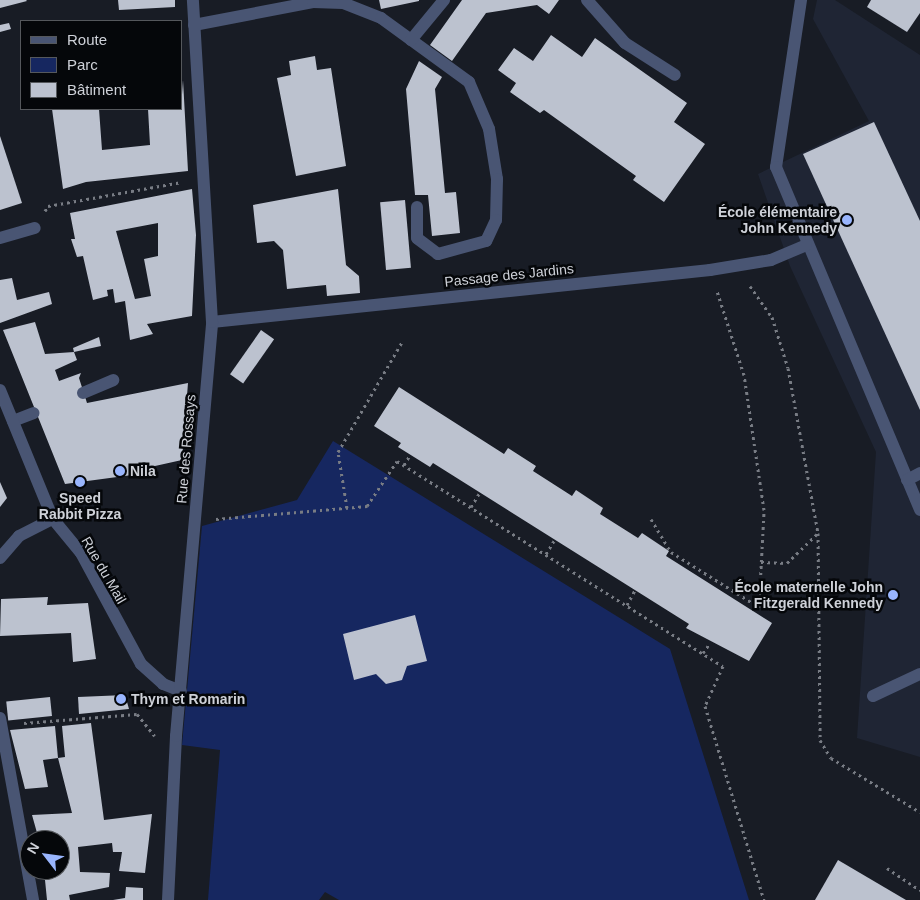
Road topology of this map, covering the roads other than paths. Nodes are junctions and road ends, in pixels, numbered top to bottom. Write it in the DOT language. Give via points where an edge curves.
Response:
graph roads {
  1 [pos="193,0"];
  2 [pos="444,0"];
  3 [pos="587,0"];
  4 [pos="801,0"];
  5 [pos="194,24"];
  6 [pos="411,40"];
  7 [pos="675,75"];
  8 [pos="417,207"];
  9 [pos="34,228"];
  10 [pos="0,238"];
  11 [pos="806,244"];
  12 [pos="212,322"];
  13 [pos="113,380"];
  14 [pos="0,390"];
  15 [pos="83,393"];
  16 [pos="34,413"];
  17 [pos="13,421"];
  18 [pos="920,473"];
  19 [pos="907,480"];
  20 [pos="920,510"];
  21 [pos="53,519"];
  22 [pos="0,558"];
  23 [pos="920,674"];
  24 [pos="181,691"];
  25 [pos="873,696"];
  26 [pos="0,722"];
  27 [pos="32,900"];
  28 [pos="168,900"];
  1 -- 5 [label="street, Rue des Rossays"];
  2 -- 6 [label="street"];
  3 -- 7 [label="street" via="625,43"];
  4 -- 11 [label="street" via="776,167"];
  5 -- 6 [label="street" via="334,2 381,18"];
  5 -- 12 [label="street, Rue des Rossays"];
  6 -- 8 [label="street" via="469,82 489,129 497,179 496,220 486,241 466,250 438,254 425,248 417,238"];
  9 -- 10 [label="street"];
  11 -- 12 [label="street, Passage des Jardins" via="772,260 710,270"];
  11 -- 19 [label="street"];
  12 -- 24 [label="street, Rue des Rossays"];
  13 -- 15 [label="street"];
  14 -- 17 [label="street, Rue du Mail"];
  16 -- 17 [label="street"];
  17 -- 21 [label="street, Rue du Mail"];
  18 -- 19 [label="street"];
  19 -- 20 [label="street"];
  21 -- 22 [label="street" via="19,536"];
  21 -- 24 [label="street, Rue du Mail" via="80,553 141,664 163,684"];
  23 -- 25 [label="street"];
  24 -- 28 [label="street, Rue des Rossays"];
  26 -- 27 [label="street"];
}
